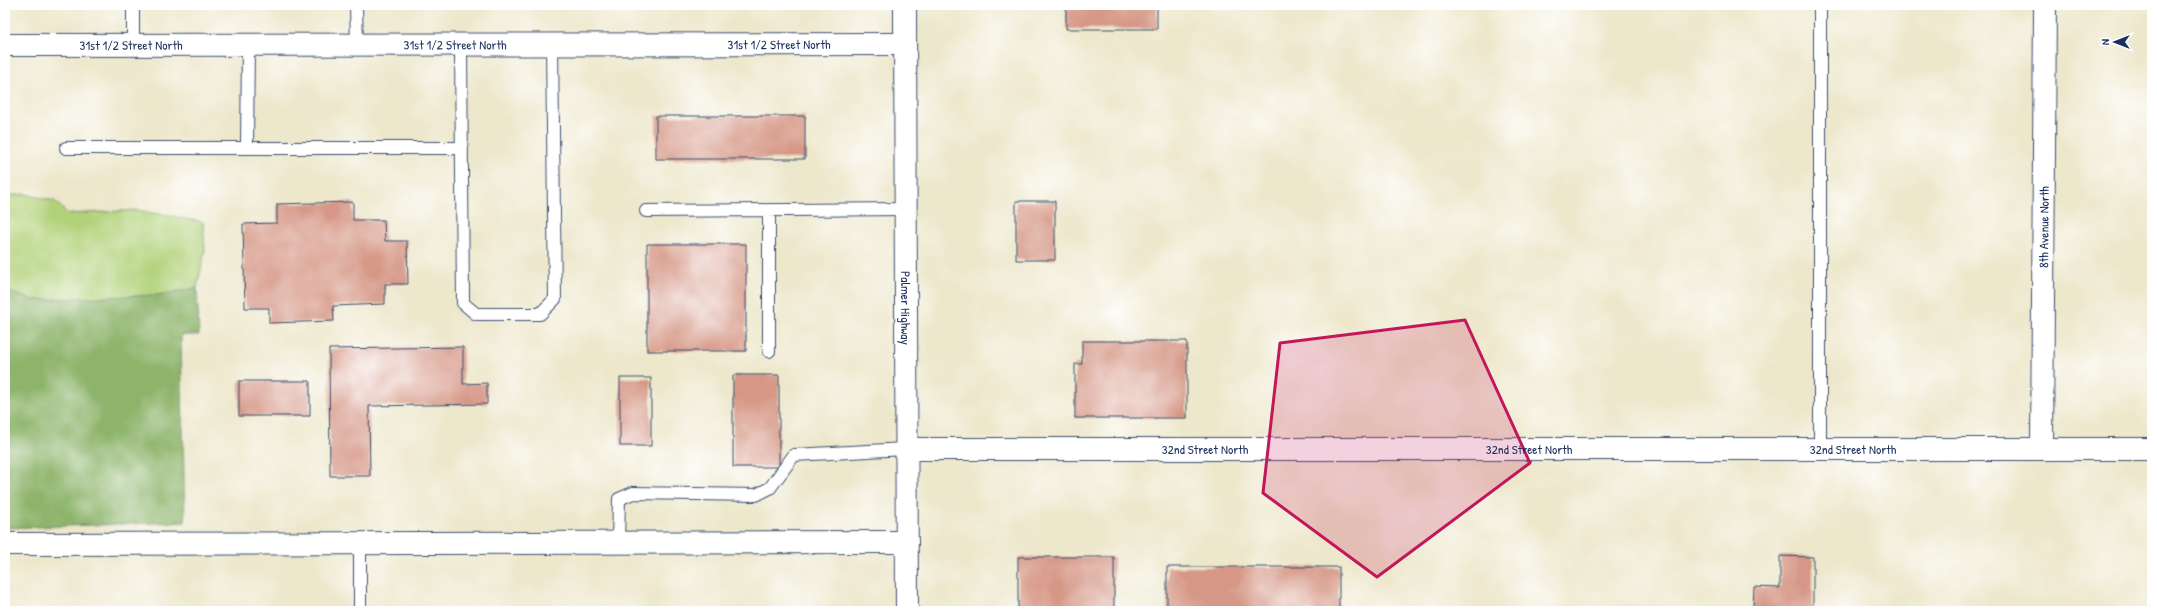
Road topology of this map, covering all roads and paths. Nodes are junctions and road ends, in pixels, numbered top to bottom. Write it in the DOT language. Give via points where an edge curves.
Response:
graph roads {
  1 [pos="133,5"];
  2 [pos="356,5"];
  3 [pos="905,5"];
  4 [pos="1820,5"];
  5 [pos="2045,5"];
  6 [pos="552,44"];
  7 [pos="905,44"];
  8 [pos="5,45"];
  9 [pos="133,45"];
  10 [pos="248,45"];
  11 [pos="357,45"];
  12 [pos="461,45"];
  13 [pos="66,148"];
  14 [pos="247,148"];
  15 [pos="462,148"];
  16 [pos="905,209"];
  17 [pos="769,210"];
  18 [pos="646,211"];
  19 [pos="769,351"];
  20 [pos="905,449"];
  21 [pos="1820,449"];
  22 [pos="2042,449"];
  23 [pos="2152,449"];
  24 [pos="907,542"];
  25 [pos="360,543"];
  26 [pos="618,543"];
  27 [pos="5,544"];
  28 [pos="360,611"];
  29 [pos="907,611"];
  1 -- 9 [label="lane"];
  2 -- 11 [label="lane"];
  3 -- 7 [label="street, Palmer Highway"];
  4 -- 21 [label="lane"];
  5 -- 22 [label="street, 8th Avenue North"];
  6 -- 7 [label="street, 31st 1/2 Street North"];
  6 -- 12 [label="street, 31st 1/2 Street North"];
  6 -- 15 [label="lane" via="554,299 540,314 476,314 463,303"];
  7 -- 16 [label="street, Palmer Highway"];
  8 -- 9 [label="street, 31st 1/2 Street North"];
  9 -- 10 [label="street, 31st 1/2 Street North"];
  10 -- 11 [label="street, 31st 1/2 Street North"];
  10 -- 14 [label="lane"];
  11 -- 12 [label="street, 31st 1/2 Street North"];
  12 -- 15 [label="lane"];
  13 -- 14 [label="lane"];
  14 -- 15 [label="lane"];
  16 -- 17 [label="lane"];
  16 -- 20 [label="street, Palmer Highway"];
  17 -- 18 [label="lane"];
  17 -- 19 [label="lane"];
  20 -- 21 [label="street, 32nd Street North"];
  20 -- 24 [label="street, Palmer Highway"];
  20 -- 26 [label="lane" via="794,455 770,488 756,495 633,493 619,499"];
  21 -- 22 [label="street, 32nd Street North"];
  22 -- 23 [label="street, 32nd Street North"];
  24 -- 26 [label="street"];
  24 -- 29 [label="street, Palmer Highway"];
  25 -- 26 [label="street"];
  25 -- 27 [label="street"];
  25 -- 28 [label="lane"];
}
